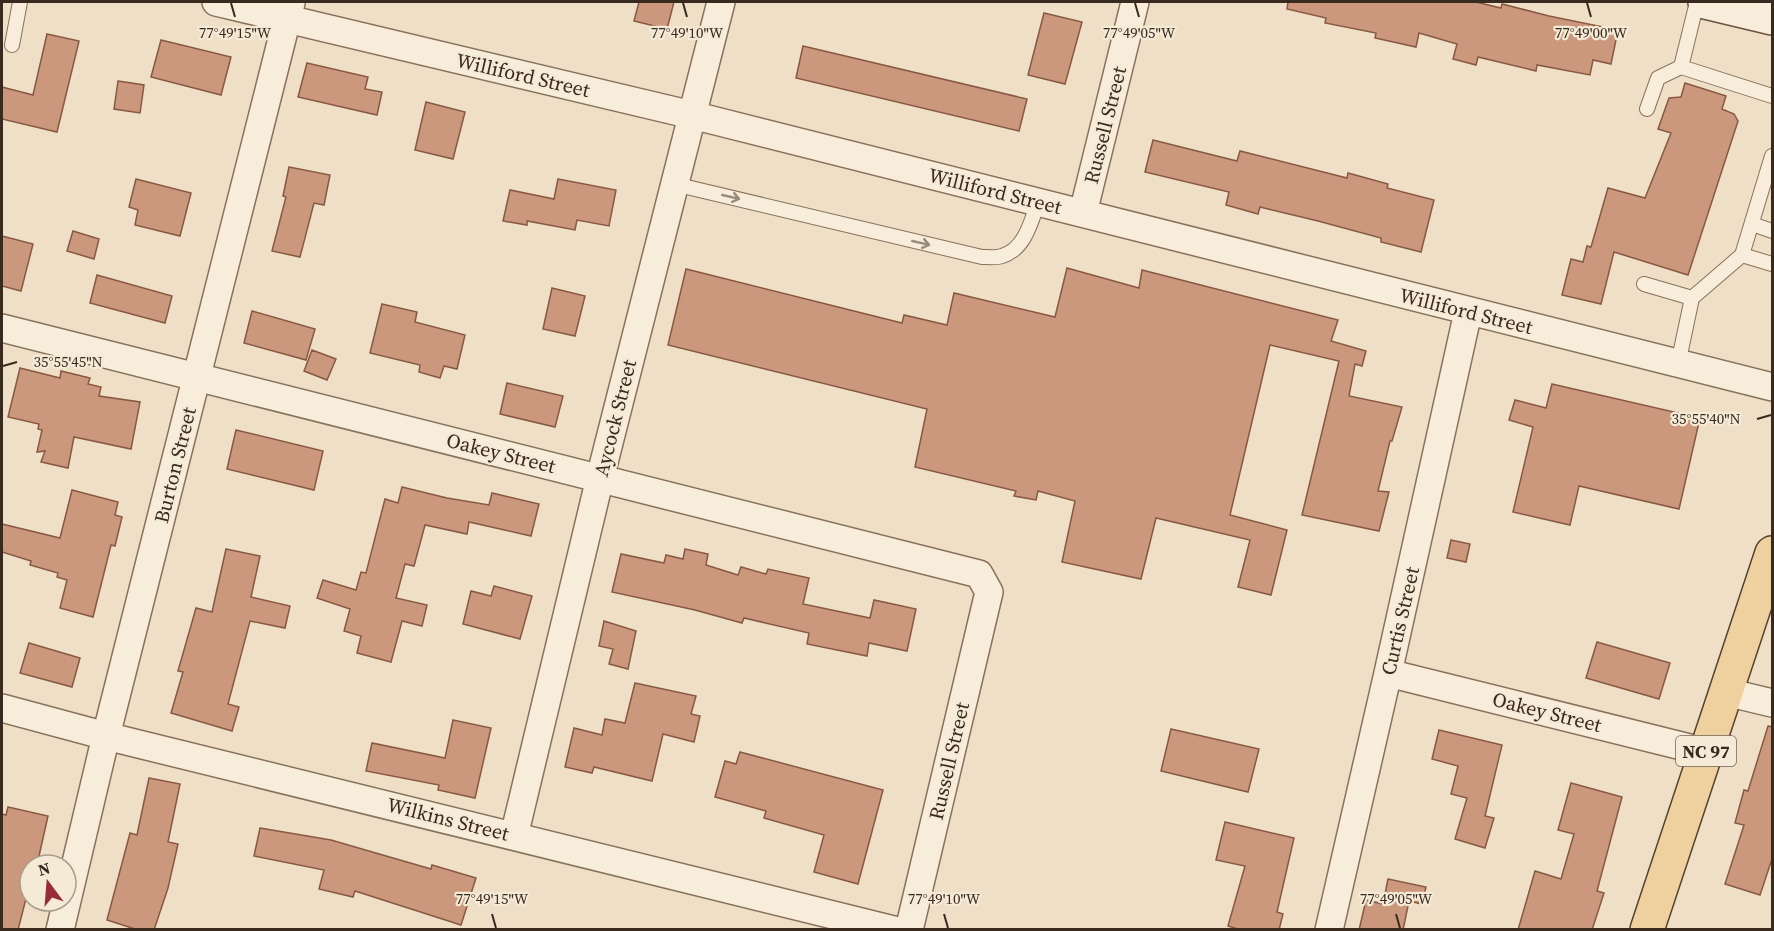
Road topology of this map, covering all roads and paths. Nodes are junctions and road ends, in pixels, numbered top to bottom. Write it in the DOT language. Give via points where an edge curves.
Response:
graph roads {
  1 [pos="20,2"];
  2 [pos="216,2"];
  3 [pos="721,2"];
  4 [pos="1135,2"];
  5 [pos="1697,2"];
  6 [pos="1705,2"];
  7 [pos="289,10"];
  8 [pos="1773,18"];
  9 [pos="12,45"];
  10 [pos="1681,67"];
  11 [pos="1773,96"];
  12 [pos="1647,109"];
  13 [pos="692,115"];
  14 [pos="1771,165"];
  15 [pos="674,184"];
  16 [pos="1767,197"];
  17 [pos="1038,202"];
  18 [pos="1083,213"];
  19 [pos="1752,224"];
  20 [pos="1773,231"];
  21 [pos="1742,255"];
  22 [pos="1773,264"];
  23 [pos="1644,284"];
  24 [pos="1692,298"];
  25 [pos="1468,312"];
  26 [pos="2,328"];
  27 [pos="1678,364"];
  28 [pos="198,376"];
  29 [pos="1773,387"];
  30 [pos="600,478"];
  31 [pos="1773,553"];
  32 [pos="989,592"];
  33 [pos="1388,673"];
  34 [pos="1726,692"];
  35 [pos="1773,703"];
  36 [pos="2,708"];
  37 [pos="106,736"];
  38 [pos="1706,752"];
  39 [pos="514,836"];
  40 [pos="60,930"];
  41 [pos="894,930"];
  42 [pos="909,930"];
  43 [pos="1329,930"];
  44 [pos="1647,930"];
  1 -- 9 [label="lane"];
  2 -- 7 [label="street, Williford Street"];
  3 -- 13 [label="street, Aycock Street"];
  4 -- 18 [label="street, Russell Street"];
  5 -- 10 [label="lane"];
  6 -- 8 [label="main road"];
  7 -- 13 [label="street, Williford Street"];
  7 -- 28 [label="street, Burton Street"];
  10 -- 11 [label="lane"];
  10 -- 12 [label="lane" via="1658,78"];
  13 -- 15 [label="street, Aycock Street"];
  13 -- 17 [label="street, Williford Street"];
  14 -- 16 [label="lane"];
  15 -- 17 [label="lane, one-way" via="982,257 1001,257 1020,245"];
  15 -- 30 [label="street, Aycock Street"];
  16 -- 19 [label="lane"];
  17 -- 18 [label="street, Williford Street"];
  18 -- 25 [label="street, Williford Street"];
  19 -- 20 [label="lane"];
  19 -- 21 [label="lane"];
  21 -- 22 [label="lane"];
  21 -- 24 [label="lane"];
  23 -- 24 [label="lane"];
  24 -- 27 [label="lane"];
  25 -- 27 [label="street, Williford Street"];
  25 -- 33 [label="street, Curtis Street"];
  26 -- 28 [label="street, Oakey Street"];
  27 -- 29 [label="street, Williford Street"];
  28 -- 30 [label="street, Oakey Street"];
  28 -- 37 [label="street, Burton Street"];
  30 -- 32 [label="street, Oakey Street" via="979,574"];
  30 -- 39 [label="street, Aycock Street"];
  31 -- 34 [label="main road, NC 97"];
  32 -- 42 [label="street, Russell Street"];
  33 -- 38 [label="street, Oakey Street"];
  33 -- 43 [label="street, Curtis Street"];
  34 -- 35 [label="street"];
  34 -- 38 [label="main road, NC 97"];
  36 -- 37 [label="street, Wilkins Street"];
  37 -- 39 [label="street, Wilkins Street"];
  37 -- 40 [label="street, Burton Street"];
  38 -- 44 [label="main road, NC 97"];
  39 -- 41 [label="street, Wilkins Street"];
}
